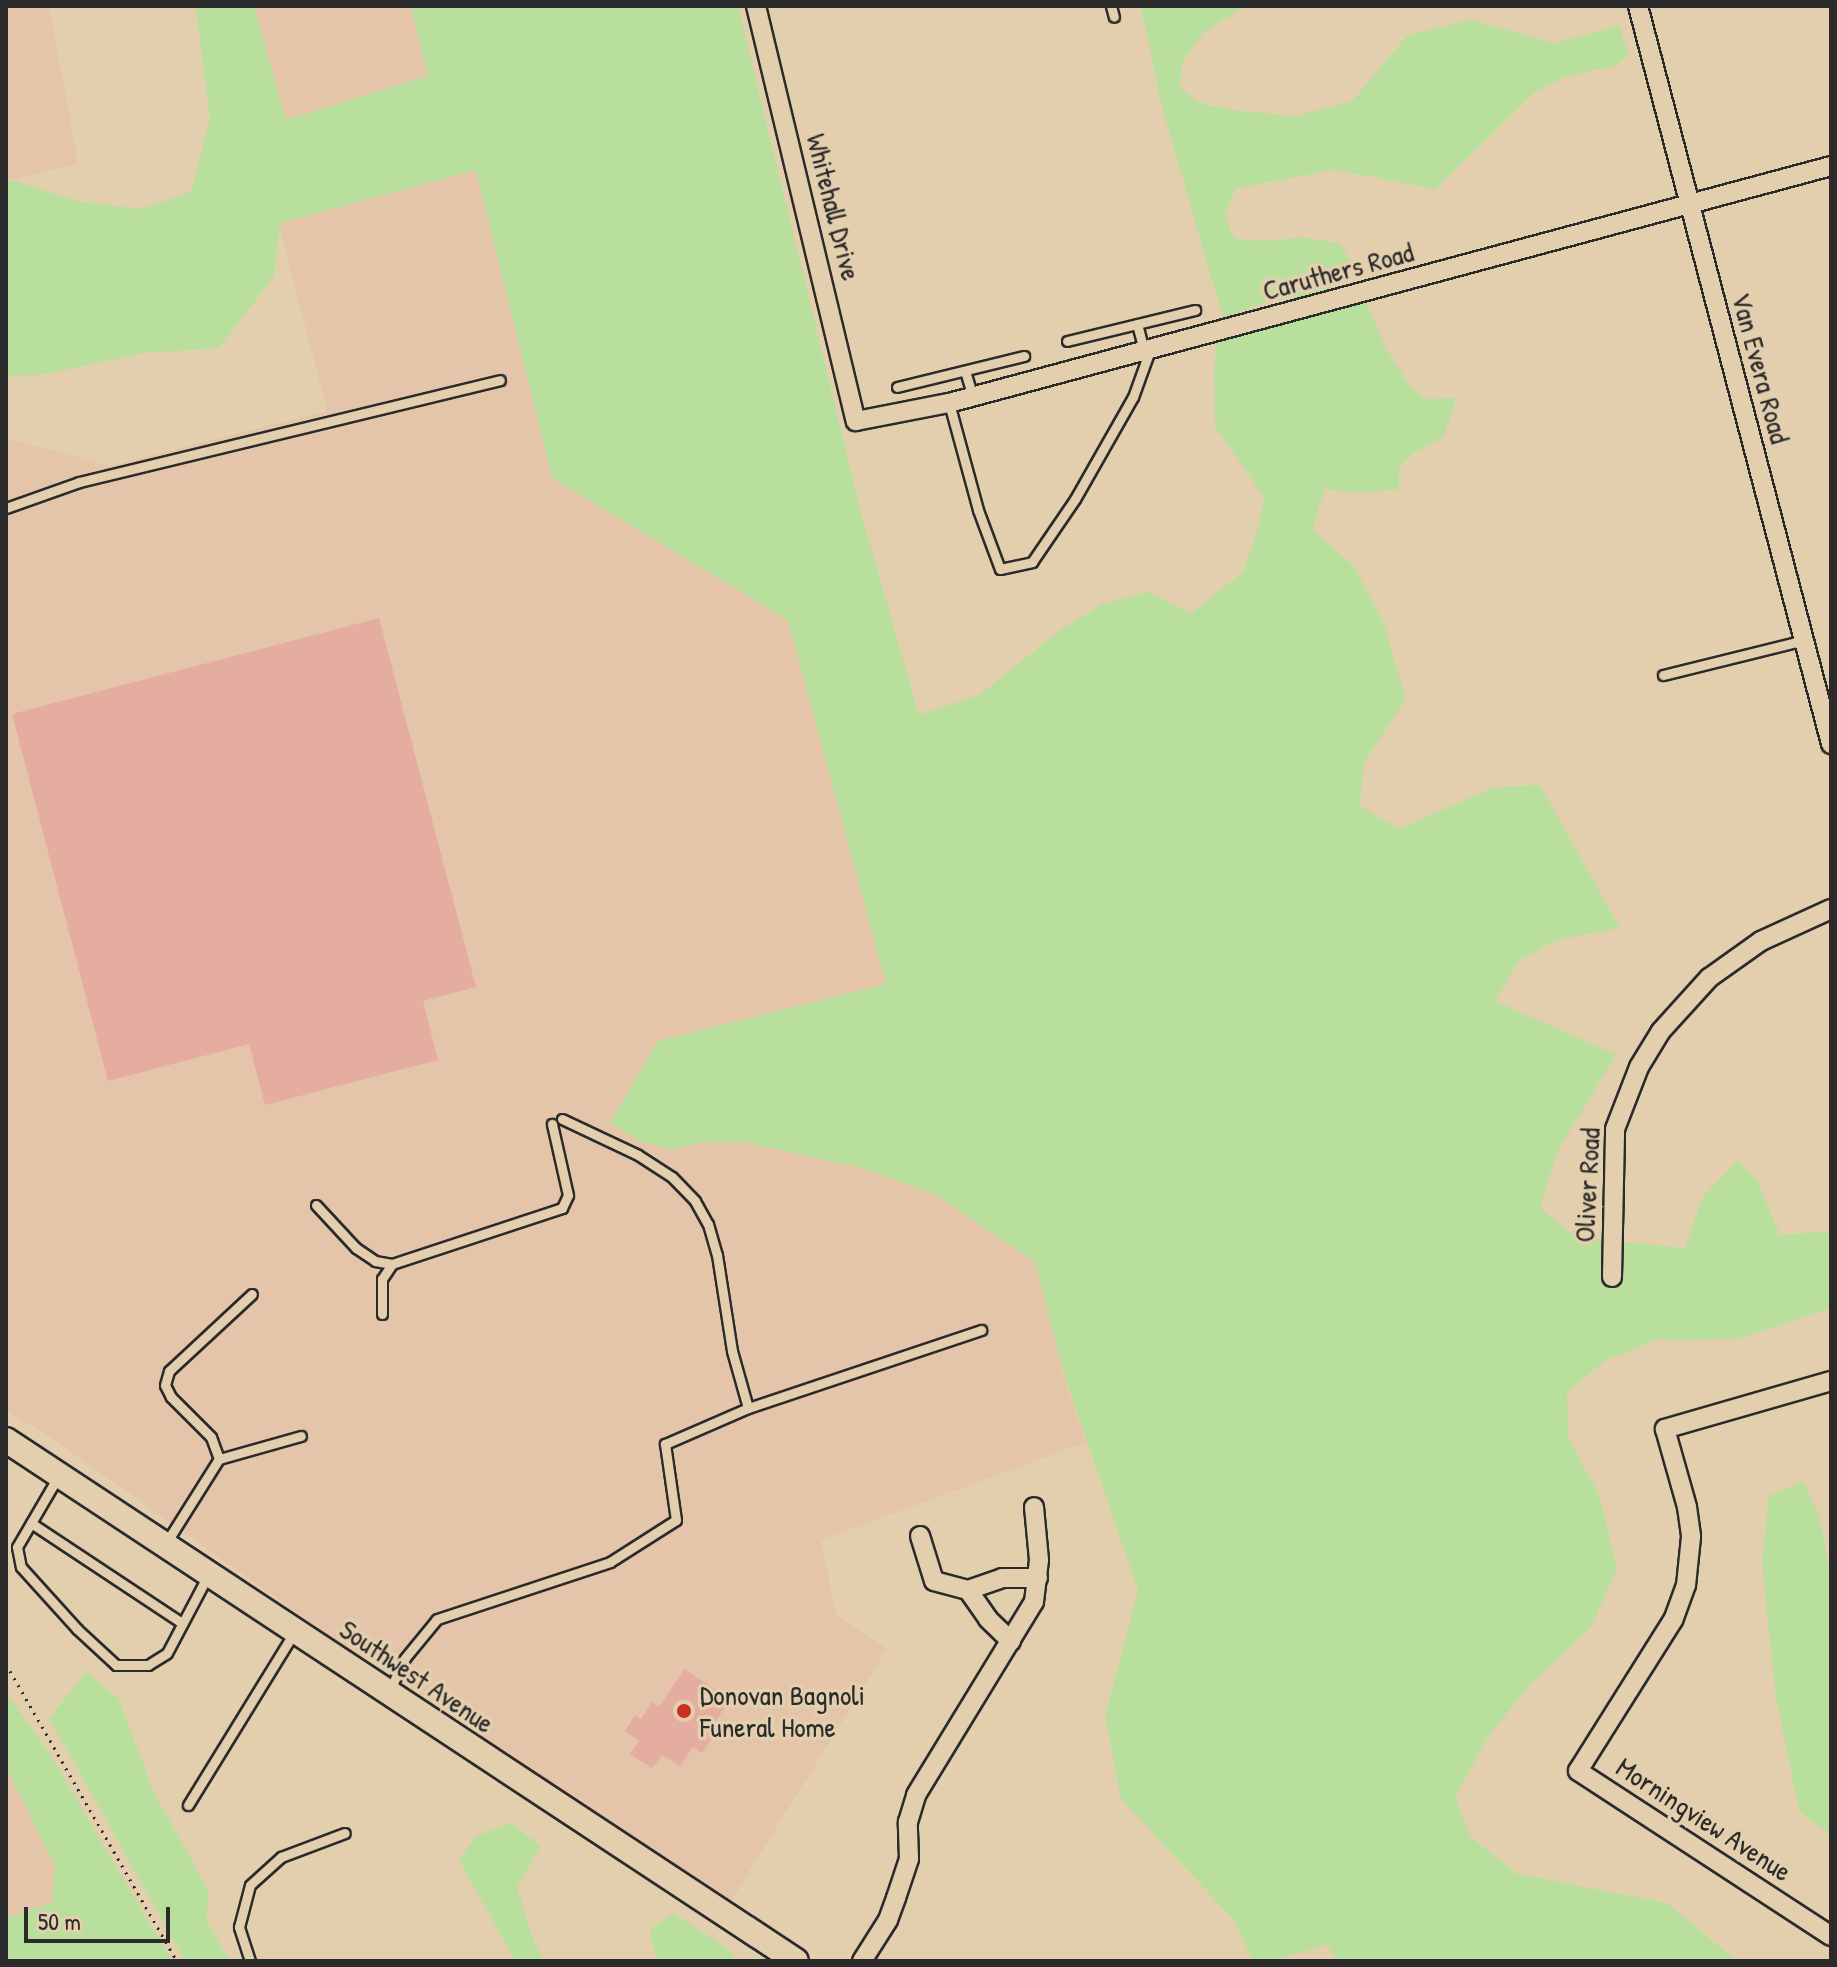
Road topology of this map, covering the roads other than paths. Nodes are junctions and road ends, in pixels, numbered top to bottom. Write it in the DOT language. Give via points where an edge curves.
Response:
graph roads {
  1 [pos="756,6"];
  2 [pos="1111,6"];
  3 [pos="1638,6"];
  4 [pos="1114,17"];
  5 [pos="1831,166"];
  6 [pos="1689,205"];
  7 [pos="1195,310"];
  8 [pos="1137,324"];
  9 [pos="1067,341"];
  10 [pos="1147,350"];
  11 [pos="1024,356"];
  12 [pos="965,371"];
  13 [pos="500,380"];
  14 [pos="897,387"];
  15 [pos="973,397"];
  16 [pos="949,403"];
  17 [pos="856,421"];
  18 [pos="6,508"];
  19 [pos="1804,640"];
  20 [pos="1663,675"];
  21 [pos="1831,744"];
  22 [pos="1831,909"];
  23 [pos="562,1119"];
  24 [pos="552,1124"];
  25 [pos="316,1205"];
  26 [pos="392,1264"];
  27 [pos="1612,1277"];
  28 [pos="252,1294"];
  29 [pos="382,1314"];
  30 [pos="981,1330"];
  31 [pos="1831,1381"];
  32 [pos="748,1408"];
  33 [pos="301,1436"];
  34 [pos="6,1440"];
  35 [pos="219,1459"];
  36 [pos="59,1475"];
  37 [pos="1034,1507"];
  38 [pos="31,1523"];
  39 [pos="920,1536"];
  40 [pos="165,1545"];
  41 [pos="209,1574"];
  42 [pos="1038,1578"];
  43 [pos="968,1590"];
  44 [pos="182,1623"];
  45 [pos="295,1631"];
  46 [pos="1011,1641"];
  47 [pos="388,1692"];
  48 [pos="188,1805"];
  49 [pos="345,1833"];
  50 [pos="1831,1936"];
  51 [pos="250,1961"];
  52 [pos="796,1961"];
  53 [pos="862,1961"];
  1 -- 17 [label="street, Whitehall Drive"];
  2 -- 4 [label="lane"];
  3 -- 6 [label="street, Van Evera Road"];
  5 -- 6 [label="street, Caruthers Road"];
  6 -- 10 [label="street, Caruthers Road"];
  6 -- 19 [label="street, Van Evera Road"];
  7 -- 8 [label="lane"];
  8 -- 9 [label="lane"];
  8 -- 10 [label="lane"];
  10 -- 15 [label="street, Caruthers Road"];
  10 -- 16 [label="lane" via="1133,397 1032,562 1000,569"];
  11 -- 12 [label="lane"];
  12 -- 14 [label="lane"];
  12 -- 15 [label="lane"];
  13 -- 18 [label="lane" via="79,482"];
  15 -- 16 [label="street, Caruthers Road"];
  16 -- 17 [label="street, Caruthers Road"];
  19 -- 20 [label="lane"];
  19 -- 21 [label="street, Van Evera Road"];
  22 -- 27 [label="street, Oliver Road" via="1761,941 1709,978 1661,1031 1639,1067 1615,1129"];
  23 -- 32 [label="lane" via="638,1155 672,1177 695,1201 717,1255 735,1366"];
  24 -- 26 [label="lane" via="568,1195 562,1208"];
  25 -- 26 [label="lane" via="356,1248 375,1261"];
  26 -- 29 [label="lane" via="382,1279"];
  28 -- 35 [label="lane" via="169,1371 165,1385 211,1437"];
  30 -- 32 [label="lane"];
  31 -- 50 [label="street, Morningview Avenue" via="1665,1429 1687,1507 1691,1537 1686,1585 1673,1620 1578,1771"];
  32 -- 47 [label="lane" via="665,1444 676,1520 610,1562 437,1619 405,1658"];
  33 -- 35 [label="lane"];
  34 -- 36 [label="street, Southwest Avenue"];
  35 -- 40 [label="lane"];
  36 -- 38 [label="lane"];
  36 -- 40 [label="street, Southwest Avenue"];
  37 -- 42 [label="street"];
  38 -- 44 [label="lane"];
  38 -- 44 [label="lane" via="17,1547 21,1567 116,1665 148,1665 167,1653"];
  39 -- 43 [label="street" via="934,1581"];
  40 -- 41 [label="street, Southwest Avenue"];
  41 -- 44 [label="lane"];
  41 -- 45 [label="street, Southwest Avenue"];
  42 -- 43 [label="street" via="1002,1578"];
  42 -- 46 [label="street" via="1034,1602"];
  43 -- 46 [label="street"];
  45 -- 47 [label="street, Southwest Avenue"];
  45 -- 48 [label="lane"];
  46 -- 53 [label="street" via="916,1795 908,1822 909,1859 888,1920"];
  47 -- 52 [label="street, Southwest Avenue"];
  49 -- 51 [label="lane" via="281,1857 250,1885 239,1927"];
}
